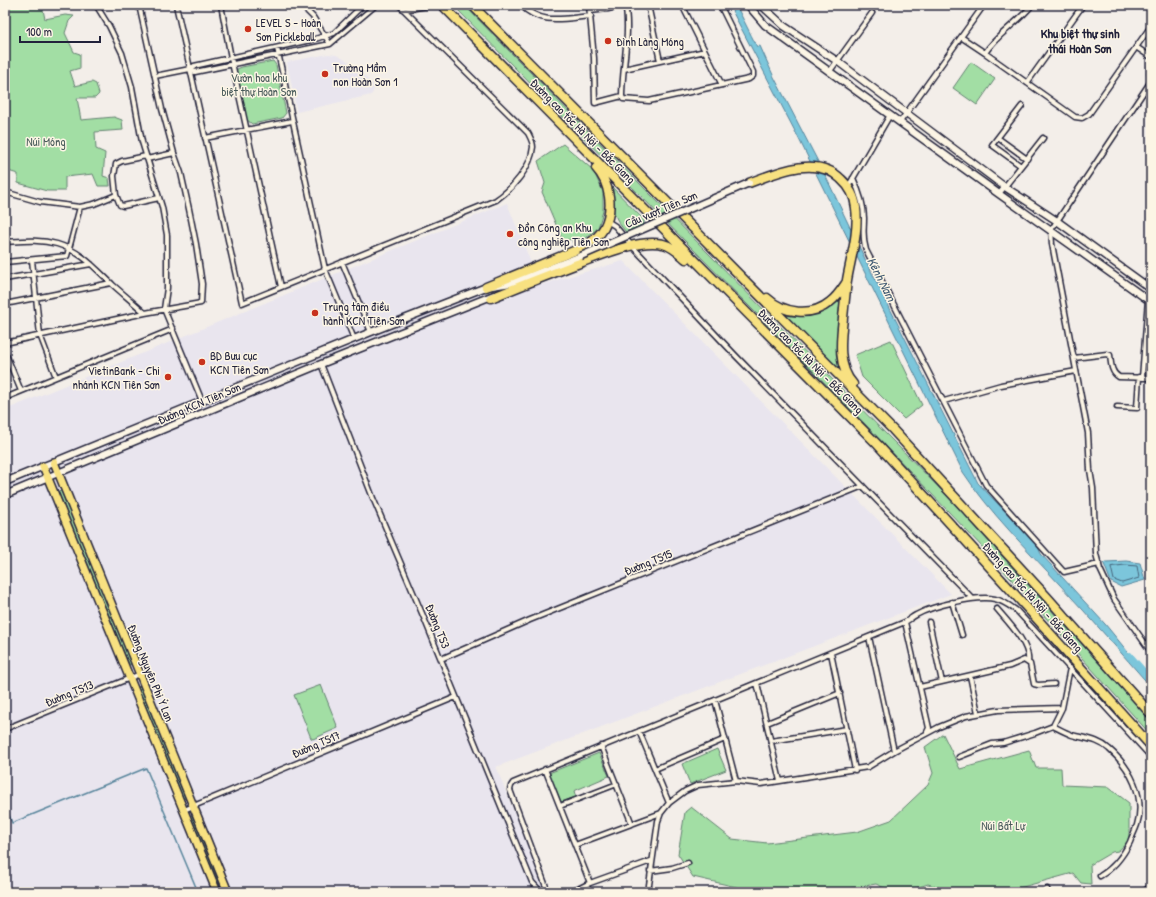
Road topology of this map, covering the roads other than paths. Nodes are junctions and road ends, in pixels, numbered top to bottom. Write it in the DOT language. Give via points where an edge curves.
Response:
graph roads {
  1 [pos="96,5"];
  2 [pos="139,5"];
  3 [pos="176,5"];
  4 [pos="220,5"];
  5 [pos="301,5"];
  6 [pos="364,5"];
  7 [pos="376,5"];
  8 [pos="399,5"];
  9 [pos="432,5"];
  10 [pos="442,5"];
  11 [pos="472,5"];
  12 [pos="521,5"];
  13 [pos="589,5"];
  14 [pos="624,5"];
  15 [pos="648,5"];
  16 [pos="682,5"];
  17 [pos="720,5"];
  18 [pos="748,5"];
  19 [pos="761,5"];
  20 [pos="984,5"];
  21 [pos="1032,5"];
  22 [pos="1083,5"];
  23 [pos="404,10"];
  24 [pos="590,11"];
  25 [pos="872,14"];
  26 [pos="591,16"];
  27 [pos="1151,26"];
  28 [pos="326,36"];
  29 [pos="961,37"];
  30 [pos="330,44"];
  31 [pos="1136,47"];
  32 [pos="277,48"];
  33 [pos="705,51"];
  34 [pos="985,53"];
  35 [pos="278,55"];
  36 [pos="1151,57"];
  37 [pos="231,58"];
  38 [pos="496,61"];
  39 [pos="660,61"];
  40 [pos="837,61"];
  41 [pos="232,65"];
  42 [pos="1151,65"];
  43 [pos="190,69"];
  44 [pos="624,69"];
  45 [pos="830,71"];
  46 [pos="155,76"];
  47 [pos="1151,76"];
  48 [pos="1151,81"];
  49 [pos="1027,83"];
  50 [pos="722,85"];
  51 [pos="622,96"];
  52 [pos="1022,106"];
  53 [pos="906,112"];
  54 [pos="890,115"];
  55 [pos="292,121"];
  56 [pos="900,122"];
  57 [pos="246,130"];
  58 [pos="205,138"];
  59 [pos="998,138"];
  60 [pos="1043,138"];
  61 [pos="174,153"];
  62 [pos="146,158"];
  63 [pos="1027,159"];
  64 [pos="1021,166"];
  65 [pos="853,178"];
  66 [pos="749,183"];
  67 [pos="848,187"];
  68 [pos="1005,187"];
  69 [pos="5,192"];
  70 [pos="999,194"];
  71 [pos="116,195"];
  72 [pos="159,198"];
  73 [pos="666,202"];
  74 [pos="80,207"];
  75 [pos="607,221"];
  76 [pos="1057,221"];
  77 [pos="1051,230"];
  78 [pos="5,242"];
  79 [pos="632,246"];
  80 [pos="69,249"];
  81 [pos="32,260"];
  82 [pos="5,262"];
  83 [pos="342,262"];
  84 [pos="91,264"];
  85 [pos="325,269"];
  86 [pos="33,274"];
  87 [pos="5,279"];
  88 [pos="847,282"];
  89 [pos="111,283"];
  90 [pos="511,283"];
  91 [pos="280,287"];
  92 [pos="486,287"];
  93 [pos="1151,289"];
  94 [pos="36,298"];
  95 [pos="491,298"];
  96 [pos="1149,300"];
  97 [pos="5,304"];
  98 [pos="164,309"];
  99 [pos="145,313"];
  100 [pos="173,329"];
  101 [pos="371,332"];
  102 [pos="40,335"];
  103 [pos="354,339"];
  104 [pos="5,343"];
  105 [pos="5,352"];
  106 [pos="317,354"];
  107 [pos="1074,358"];
  108 [pos="321,364"];
  109 [pos="1076,371"];
  110 [pos="56,377"];
  111 [pos="1140,377"];
  112 [pos="1151,378"];
  113 [pos="21,392"];
  114 [pos="5,398"];
  115 [pos="202,401"];
  116 [pos="944,401"];
  117 [pos="1117,407"];
  118 [pos="878,445"];
  119 [pos="54,462"];
  120 [pos="43,466"];
  121 [pos="58,473"];
  122 [pos="48,478"];
  123 [pos="5,482"];
  124 [pos="863,486"];
  125 [pos="5,495"];
  126 [pos="972,516"];
  127 [pos="1099,564"];
  128 [pos="972,598"];
  129 [pos="952,602"];
  130 [pos="997,609"];
  131 [pos="905,622"];
  132 [pos="929,622"];
  133 [pos="962,635"];
  134 [pos="869,637"];
  135 [pos="1151,652"];
  136 [pos="831,653"];
  137 [pos="441,659"];
  138 [pos="1028,662"];
  139 [pos="1070,668"];
  140 [pos="140,674"];
  141 [pos="970,676"];
  142 [pos="130,678"];
  143 [pos="942,682"];
  144 [pos="757,683"];
  145 [pos="1054,684"];
  146 [pos="920,688"];
  147 [pos="840,694"];
  148 [pos="456,697"];
  149 [pos="715,700"];
  150 [pos="1062,708"];
  151 [pos="978,713"];
  152 [pos="1151,714"];
  153 [pos="766,723"];
  154 [pos="1053,726"];
  155 [pos="5,729"];
  156 [pos="847,729"];
  157 [pos="639,731"];
  158 [pos="927,733"];
  159 [pos="725,739"];
  160 [pos="771,741"];
  161 [pos="602,746"];
  162 [pos="1151,746"];
  163 [pos="894,751"];
  164 [pos="959,757"];
  165 [pos="1151,757"];
  166 [pos="545,769"];
  167 [pos="655,769"];
  168 [pos="855,770"];
  169 [pos="736,781"];
  170 [pos="780,781"];
  171 [pos="617,784"];
  172 [pos="669,803"];
  173 [pos="193,806"];
  174 [pos="560,806"];
  175 [pos="184,810"];
  176 [pos="661,813"];
  177 [pos="632,824"];
  178 [pos="575,845"];
  179 [pos="651,862"];
  180 [pos="688,863"];
  181 [pos="650,871"];
  182 [pos="1100,876"];
  183 [pos="532,882"];
  184 [pos="590,883"];
  185 [pos="1151,886"];
  186 [pos="217,892"];
  187 [pos="228,892"];
  188 [pos="536,892"];
  189 [pos="541,892"];
  190 [pos="548,892"];
  191 [pos="572,892"];
  192 [pos="648,892"];
  193 [pos="1143,892"];
  1 -- 62 [label="street" via="122,53 132,87"];
  2 -- 46 [label="street"];
  3 -- 43 [label="street"];
  4 -- 37 [label="street"];
  5 -- 28 [label="street"];
  6 -- 28 [label="street" via="334,33"];
  7 -- 30 [label="street"];
  8 -- 23 [label="street"];
  9 -- 23 [label="street"];
  10 -- 38 [label="highway, Đường cao tốc Hà Nội - Bắc Giang"];
  11 -- 73 [label="highway, Đường cao tốc Hà Nội - Bắc Giang"];
  12 -- 26 [label="street" via="534,15 547,20"];
  13 -- 24 [label="street"];
  14 -- 24 [label="street"];
  14 -- 44 [label="street"];
  15 -- 39 [label="street"];
  16 -- 33 [label="street"];
  17 -- 50 [label="street" via="753,72 753,76 749,78"];
  18 -- 45 [label="main road" via="766,25"];
  19 -- 40 [label="main road" via="784,26"];
  20 -- 29 [label="street"];
  21 -- 34 [label="street" via="1013,25 1002,32"];
  22 -- 49 [label="street"];
  23 -- 83 [label="street" via="528,133 533,148 522,176 496,200"];
  24 -- 26 [label="street"];
  25 -- 40 [label="street"];
  26 -- 51 [label="street" via="595,103"];
  27 -- 31 [label="street"];
  28 -- 30 [label="street"];
  28 -- 32 [label="street"];
  29 -- 34 [label="street"];
  29 -- 53 [label="street"];
  30 -- 35 [label="street"];
  31 -- 36 [label="street"];
  31 -- 49 [label="street" via="1090,114 1082,118 1075,117"];
  32 -- 35 [label="street"];
  32 -- 37 [label="street"];
  33 -- 39 [label="street"];
  33 -- 50 [label="street"];
  34 -- 49 [label="street"];
  35 -- 41 [label="street"];
  35 -- 55 [label="street"];
  37 -- 41 [label="street"];
  37 -- 43 [label="street"];
  38 -- 75 [label="highway" via="517,88 600,172 608,190"];
  38 -- 118 [label="highway, Đường cao tốc Hà Nội - Bắc Giang"];
  39 -- 44 [label="street"];
  40 -- 45 [label="street"];
  40 -- 53 [label="main road"];
  41 -- 43 [label="street" via="195,72"];
  41 -- 57 [label="street"];
  42 -- 47 [label="street"];
  43 -- 46 [label="street"];
  43 -- 58 [label="street"];
  44 -- 51 [label="street"];
  45 -- 54 [label="main road"];
  46 -- 61 [label="street"];
  48 -- 76 [label="street"];
  50 -- 51 [label="street" via="649,101 623,99"];
  52 -- 59 [label="street"];
  53 -- 56 [label="street"];
  53 -- 68 [label="main road"];
  54 -- 56 [label="main road"];
  54 -- 65 [label="street"];
  55 -- 57 [label="street"];
  55 -- 85 [label="street"];
  56 -- 70 [label="main road"];
  57 -- 58 [label="street"];
  57 -- 91 [label="street"];
  58 -- 91 [label="street" via="242,303"];
  59 -- 63 [label="street"];
  59 -- 64 [label="street" via="992,145"];
  60 -- 63 [label="street"];
  61 -- 62 [label="street"];
  61 -- 98 [label="street" via="181,173 196,244 202,284 201,303"];
  62 -- 71 [label="street" via="116,164"];
  62 -- 72 [label="street"];
  63 -- 64 [label="street"];
  64 -- 68 [label="street"];
  65 -- 67 [label="street"];
  65 -- 116 [label="street" via="864,218 863,240 866,250"];
  66 -- 67 [label="highway" via="783,171 805,167 824,169 838,176"];
  66 -- 90 [label="main road, Cầu vượt Tiên Sơn, bridge" via="581,256"];
  67 -- 88 [label="highway" via="856,207 856,224"];
  68 -- 70 [label="street"];
  68 -- 76 [label="main road"];
  69 -- 74 [label="street" via="40,202"];
  70 -- 77 [label="main road"];
  71 -- 72 [label="street" via="123,206"];
  71 -- 74 [label="street"];
  72 -- 98 [label="street" via="167,235 167,288"];
  73 -- 88 [label="highway" via="706,236 771,302 782,309 804,312 819,308 831,301"];
  73 -- 126 [label="highway, Đường cao tốc Hà Nội - Bắc Giang" via="893,430"];
  74 -- 80 [label="street"];
  75 -- 79 [label="street" via="615,226"];
  75 -- 92 [label="highway" via="604,229 586,246"];
  76 -- 77 [label="street"];
  76 -- 93 [label="main road"];
  77 -- 96 [label="main road"];
  77 -- 107 [label="street"];
  78 -- 80 [label="street" via="40,241"];
  79 -- 95 [label="highway" via="607,253"];
  79 -- 118 [label="highway" via="652,243 670,246 841,415"];
  79 -- 124 [label="street"];
  80 -- 81 [label="street" via="67,256"];
  80 -- 84 [label="street"];
  81 -- 82 [label="street"];
  81 -- 86 [label="street"];
  83 -- 85 [label="street"];
  83 -- 101 [label="street"];
  84 -- 86 [label="street"];
  84 -- 89 [label="street"];
  85 -- 91 [label="street"];
  85 -- 103 [label="street"];
  86 -- 87 [label="street"];
  86 -- 94 [label="street"];
  88 -- 126 [label="highway" via="841,345 843,367 848,378 928,462"];
  89 -- 94 [label="street"];
  89 -- 99 [label="street"];
  90 -- 92 [label="main road, Đường KCN Tiên Sơn"];
  90 -- 95 [label="main road, Đường KCN Tiên Sơn"];
  92 -- 101 [label="main road, Đường KCN Tiên Sơn"];
  94 -- 97 [label="street"];
  94 -- 102 [label="street"];
  95 -- 108 [label="main road, Đường KCN Tiên Sơn"];
  96 -- 111 [label="street"];
  98 -- 99 [label="street"];
  98 -- 100 [label="street"];
  99 -- 102 [label="street"];
  100 -- 110 [label="street"];
  100 -- 115 [label="street"];
  101 -- 103 [label="main road, Đường KCN Tiên Sơn"];
  102 -- 104 [label="street"];
  102 -- 110 [label="street"];
  103 -- 106 [label="main road, Đường KCN Tiên Sơn"];
  105 -- 113 [label="street"];
  106 -- 108 [label="main road"];
  106 -- 115 [label="main road, Đường KCN Tiên Sơn"];
  107 -- 109 [label="street"];
  107 -- 111 [label="street" via="1107,354 1110,355 1114,374 1119,377"];
  108 -- 121 [label="main road, Đường KCN Tiên Sơn"];
  108 -- 137 [label="street, Đường TS3" via="373,498"];
  109 -- 116 [label="street" via="996,386"];
  109 -- 127 [label="street" via="1088,433 1096,554"];
  110 -- 113 [label="street"];
  111 -- 112 [label="street"];
  111 -- 117 [label="street" via="1136,408"];
  113 -- 114 [label="street"];
  115 -- 119 [label="main road, Đường KCN Tiên Sơn"];
  116 -- 127 [label="street" via="986,485 1064,572"];
  118 -- 162 [label="highway, Đường cao tốc Hà Nội - Bắc Giang"];
  119 -- 120 [label="main road, Đường KCN Tiên Sơn"];
  119 -- 121 [label="main road, Đường Nguyên Phi Ỷ Lan"];
  120 -- 122 [label="main road, Đường Nguyên Phi Ỷ Lan"];
  120 -- 123 [label="main road, Đường KCN Tiên Sơn"];
  121 -- 122 [label="main road, Đường KCN Tiên Sơn"];
  121 -- 140 [label="main road, Đường Nguyên Phi Ỷ Lan"];
  122 -- 125 [label="main road, Đường KCN Tiên Sơn"];
  122 -- 142 [label="main road, Đường Nguyên Phi Ỷ Lan"];
  124 -- 128 [label="street"];
  124 -- 137 [label="street, Đường TS15" via="530,620"];
  126 -- 152 [label="highway, Đường cao tốc Hà Nội - Bắc Giang"];
  127 -- 135 [label="street" via="1114,599"];
  128 -- 129 [label="street"];
  128 -- 139 [label="street" via="994,599 1017,611"];
  129 -- 131 [label="street" via="916,615"];
  129 -- 133 [label="street"];
  130 -- 138 [label="street" via="1020,638 1027,652"];
  131 -- 134 [label="street"];
  131 -- 146 [label="street"];
  132 -- 143 [label="street"];
  134 -- 136 [label="street"];
  134 -- 163 [label="street"];
  136 -- 144 [label="street"];
  136 -- 147 [label="street"];
  137 -- 148 [label="street, Đường TS3"];
  138 -- 141 [label="street" via="1021,661"];
  138 -- 145 [label="street" via="1034,684"];
  139 -- 150 [label="street"];
  139 -- 165 [label="street"];
  140 -- 142 [label="street, Đường TS13"];
  140 -- 173 [label="main road, Đường Nguyên Phi Ỷ Lan"];
  141 -- 143 [label="street"];
  141 -- 151 [label="street"];
  142 -- 155 [label="street, Đường TS13"];
  142 -- 175 [label="main road, Đường Nguyên Phi Ỷ Lan"];
  143 -- 146 [label="street"];
  144 -- 149 [label="street"];
  144 -- 153 [label="street"];
  146 -- 158 [label="street" via="929,728"];
  147 -- 153 [label="street"];
  147 -- 156 [label="street"];
  148 -- 173 [label="street, Đường TS17"];
  148 -- 183 [label="street, Đường TS3"];
  149 -- 157 [label="street"];
  149 -- 159 [label="street"];
  150 -- 151 [label="street"];
  150 -- 154 [label="street"];
  151 -- 158 [label="street" via="939,726"];
  153 -- 160 [label="street"];
  154 -- 164 [label="street" via="1003,743 992,744"];
  154 -- 182 [label="street" via="1096,741 1108,748 1132,776 1138,792 1140,809 1125,852"];
  156 -- 160 [label="street"];
  156 -- 168 [label="street"];
  157 -- 161 [label="street"];
  157 -- 167 [label="street"];
  158 -- 163 [label="street"];
  159 -- 167 [label="street"];
  159 -- 169 [label="street"];
  160 -- 170 [label="street"];
  161 -- 166 [label="street"];
  161 -- 171 [label="street"];
  163 -- 168 [label="street" via="868,767"];
  166 -- 174 [label="street"];
  166 -- 190 [label="street" via="517,780 510,790"];
  167 -- 172 [label="street"];
  168 -- 170 [label="street"];
  169 -- 170 [label="street" via="761,784"];
  169 -- 172 [label="street" via="698,785"];
  171 -- 174 [label="street"];
  171 -- 177 [label="street"];
  172 -- 176 [label="street"];
  173 -- 175 [label="street, Đường TS17"];
  173 -- 187 [label="main road, Đường Nguyên Phi Ỷ Lan"];
  174 -- 178 [label="street"];
  175 -- 186 [label="main road, Đường Nguyên Phi Ỷ Lan"];
  176 -- 177 [label="street"];
  176 -- 179 [label="street"];
  177 -- 178 [label="street"];
  178 -- 184 [label="street"];
  179 -- 181 [label="street"];
  179 -- 184 [label="street"];
  180 -- 181 [label="street"];
  181 -- 192 [label="street"];
  183 -- 188 [label="street"];
  183 -- 189 [label="street, Đường TS3"];
  184 -- 191 [label="street"];
  185 -- 193 [label="street"];
}
